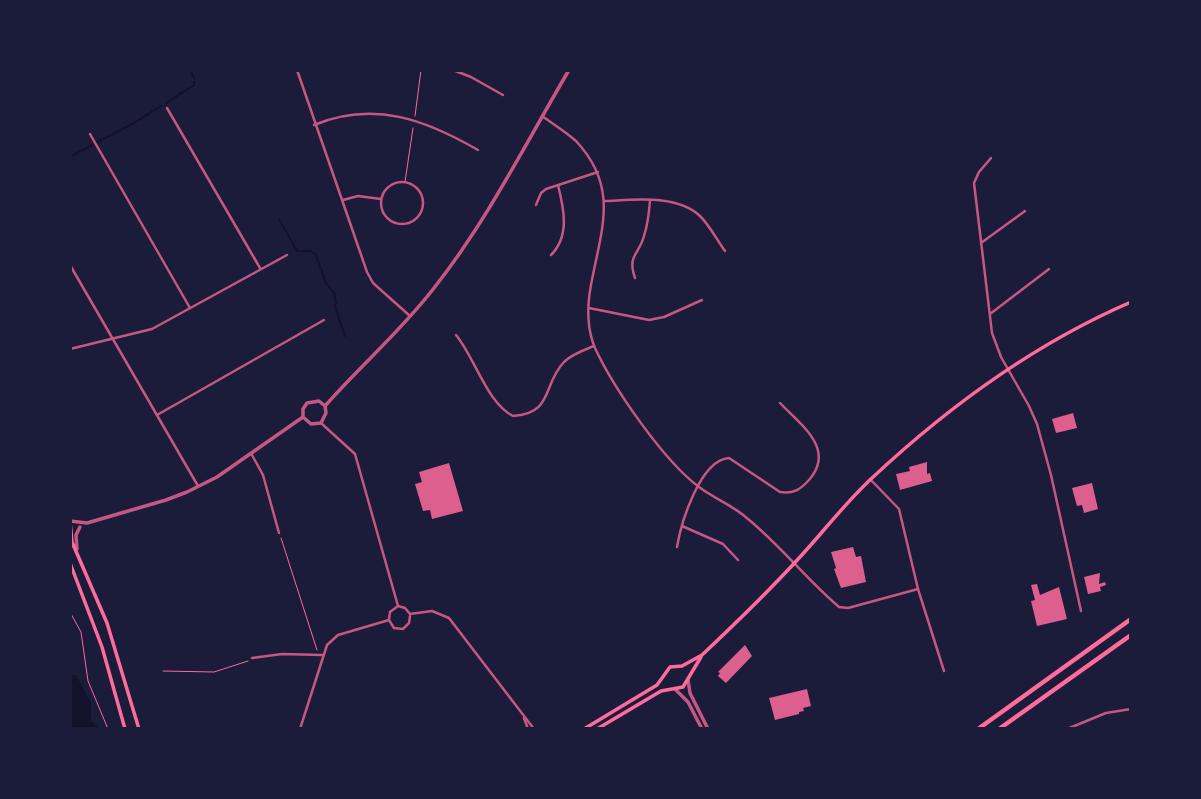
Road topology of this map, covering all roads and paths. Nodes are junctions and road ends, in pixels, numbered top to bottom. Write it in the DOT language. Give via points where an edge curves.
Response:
graph roads {
  1 [pos="297,70"];
  2 [pos="421,70"];
  3 [pos="453,70"];
  4 [pos="569,70"];
  5 [pos="503,95"];
  6 [pos="167,108"];
  7 [pos="542,116"];
  8 [pos="415,120"];
  9 [pos="314,125"];
  10 [pos="90,134"];
  11 [pos="478,150"];
  12 [pos="991,158"];
  13 [pos="598,172"];
  14 [pos="404,182"];
  15 [pos="558,185"];
  16 [pos="381,199"];
  17 [pos="342,200"];
  18 [pos="605,201"];
  19 [pos="650,201"];
  20 [pos="536,205"];
  21 [pos="1025,211"];
  22 [pos="981,243"];
  23 [pos="725,251"];
  24 [pos="287,255"];
  25 [pos="551,255"];
  26 [pos="70,265"];
  27 [pos="260,268"];
  28 [pos="1049,269"];
  29 [pos="635,278"];
  30 [pos="702,300"];
  31 [pos="1131,302"];
  32 [pos="190,308"];
  33 [pos="589,308"];
  34 [pos="990,314"];
  35 [pos="410,316"];
  36 [pos="324,320"];
  37 [pos="456,335"];
  38 [pos="112,339"];
  39 [pos="594,346"];
  40 [pos="70,349"];
  41 [pos="1007,368"];
  42 [pos="780,403"];
  43 [pos="325,406"];
  44 [pos="157,415"];
  45 [pos="303,417"];
  46 [pos="321,423"];
  47 [pos="252,454"];
  48 [pos="870,479"];
  49 [pos="198,486"];
  50 [pos="698,486"];
  51 [pos="70,522"];
  52 [pos="87,523"];
  53 [pos="682,526"];
  54 [pos="80,527"];
  55 [pos="71,532"];
  56 [pos="279,533"];
  57 [pos="677,547"];
  58 [pos="77,552"];
  59 [pos="738,560"];
  60 [pos="70,563"];
  61 [pos="794,564"];
  62 [pos="918,589"];
  63 [pos="398,607"];
  64 [pos="70,611"];
  65 [pos="1081,611"];
  66 [pos="410,614"];
  67 [pos="1131,619"];
  68 [pos="389,620"];
  69 [pos="1131,635"];
  70 [pos="317,650"];
  71 [pos="322,655"];
  72 [pos="702,655"];
  73 [pos="252,657"];
  74 [pos="682,666"];
  75 [pos="163,671"];
  76 [pos="944,671"];
  77 [pos="665,673"];
  78 [pos="688,679"];
  79 [pos="670,686"];
  80 [pos="1131,709"];
  81 [pos="523,714"];
  82 [pos="107,729"];
  83 [pos="125,729"];
  84 [pos="139,729"];
  85 [pos="300,729"];
  86 [pos="528,729"];
  87 [pos="534,729"];
  88 [pos="584,729"];
  89 [pos="597,729"];
  90 [pos="702,729"];
  91 [pos="708,729"];
  92 [pos="978,729"];
  93 [pos="999,729"];
  94 [pos="1068,729"];
  1 -- 9 [label="street"];
  2 -- 8 [label="path"];
  3 -- 5 [label="street"];
  4 -- 7 [label="street"];
  6 -- 27 [label="street"];
  7 -- 13 [label="street" via="574,140"];
  7 -- 35 [label="street" via="454,262"];
  8 -- 9 [label="street" via="355,114"];
  8 -- 11 [label="street"];
  8 -- 14 [label="path"];
  9 -- 17 [label="street"];
  10 -- 32 [label="street"];
  12 -- 22 [label="street" via="974,183"];
  13 -- 15 [label="street"];
  13 -- 18 [label="street"];
  14 -- 16 [label="street" via="389,186"];
  14 -- 16 [label="street" via="421,194 423,208 415,220 402,224 389,219"];
  15 -- 20 [label="street" via="541,193"];
  15 -- 25 [label="street" via="564,225 561,242"];
  16 -- 17 [label="street" via="359,196"];
  17 -- 35 [label="street" via="373,283"];
  18 -- 19 [label="street"];
  18 -- 33 [label="street"];
  19 -- 23 [label="street" via="693,210"];
  19 -- 29 [label="street" via="644,236 633,256"];
  21 -- 22 [label="street"];
  22 -- 34 [label="street"];
  24 -- 27 [label="street"];
  26 -- 38 [label="street"];
  27 -- 32 [label="street"];
  28 -- 34 [label="street"];
  30 -- 33 [label="street" via="649,320"];
  31 -- 41 [label="main road"];
  32 -- 38 [label="street" via="152,330"];
  33 -- 39 [label="street"];
  34 -- 41 [label="street" via="992,333"];
  35 -- 43 [label="street"];
  36 -- 44 [label="street"];
  37 -- 39 [label="street" via="499,407 513,416 540,407 564,361"];
  38 -- 40 [label="street"];
  38 -- 44 [label="street"];
  39 -- 50 [label="street" via="656,442"];
  41 -- 48 [label="main road" via="946,412"];
  41 -- 65 [label="street" via="1037,424"];
  42 -- 50 [label="street" via="816,443 818,468 807,482 796,492 780,492 729,458 714,463"];
  43 -- 45 [label="street" via="319,401 307,402"];
  43 -- 46 [label="street"];
  44 -- 49 [label="street"];
  45 -- 46 [label="street" via="311,424"];
  45 -- 47 [label="street"];
  46 -- 63 [label="street" via="355,454"];
  47 -- 49 [label="street"];
  47 -- 56 [label="street" via="263,475"];
  48 -- 61 [label="main road"];
  48 -- 62 [label="street" via="899,509"];
  49 -- 52 [label="street"];
  50 -- 53 [label="street"];
  50 -- 61 [label="street" via="747,518"];
  51 -- 52 [label="street"];
  51 -- 55 [label="main road"];
  52 -- 54 [label="street"];
  53 -- 57 [label="street"];
  53 -- 59 [label="street" via="723,544"];
  54 -- 55 [label="street"];
  54 -- 58 [label="street"];
  55 -- 58 [label="main road"];
  56 -- 70 [label="path"];
  58 -- 84 [label="main road" via="107,623"];
  60 -- 83 [label="main road" via="102,647"];
  61 -- 62 [label="street" via="839,607"];
  61 -- 72 [label="main road"];
  62 -- 76 [label="street"];
  63 -- 66 [label="street"];
  63 -- 68 [label="street" via="390,612"];
  64 -- 82 [label="path" via="80,632 88,681"];
  66 -- 68 [label="street" via="410,623 402,629 394,628"];
  66 -- 81 [label="street" via="432,611 449,618"];
  67 -- 92 [label="highway"];
  68 -- 71 [label="street" via="338,635"];
  69 -- 93 [label="highway"];
  71 -- 73 [label="street"];
  71 -- 85 [label="street"];
  72 -- 74 [label="main road"];
  72 -- 78 [label="main road"];
  73 -- 75 [label="path" via="214,672"];
  74 -- 77 [label="main road" via="670,667"];
  74 -- 78 [label="main road"];
  77 -- 79 [label="main road"];
  77 -- 88 [label="main road" via="657,685"];
  78 -- 79 [label="main road" via="683,687"];
  78 -- 91 [label="street"];
  79 -- 89 [label="main road"];
  79 -- 90 [label="street" via="688,702"];
  80 -- 94 [label="street" via="1106,713"];
  81 -- 86 [label="street"];
  81 -- 87 [label="street"];
}
